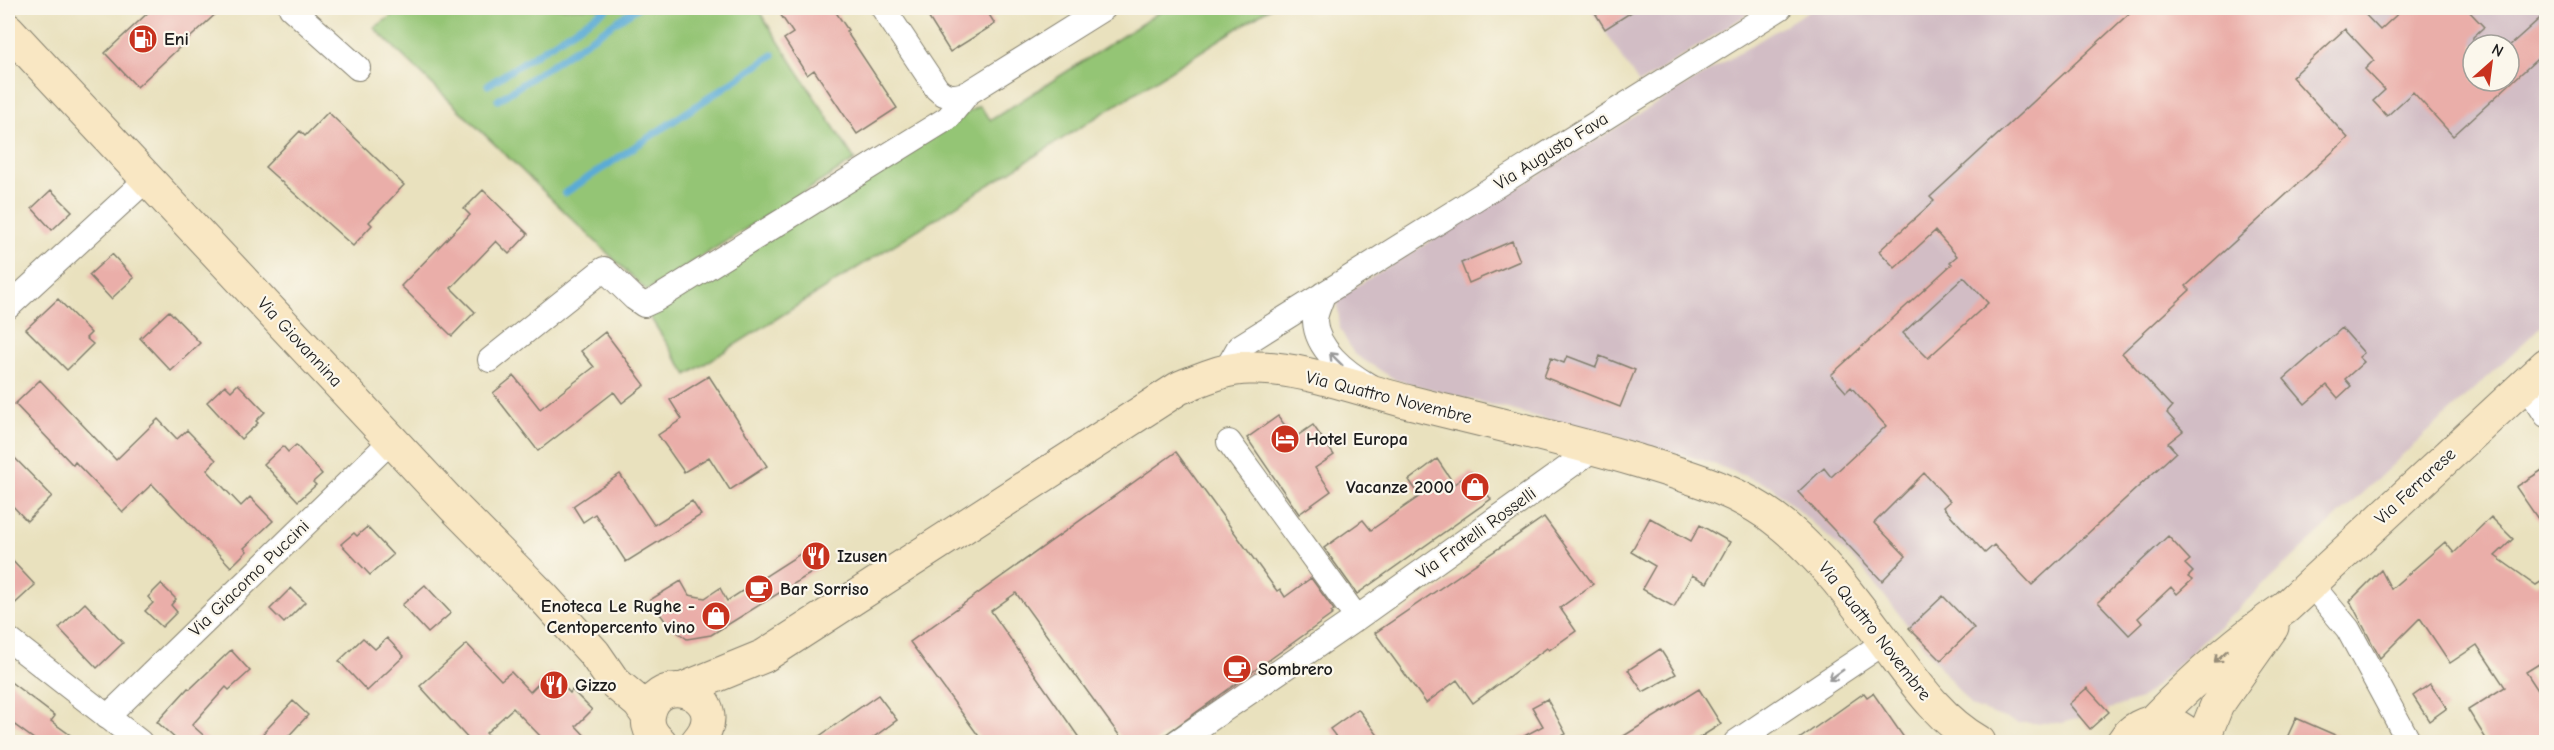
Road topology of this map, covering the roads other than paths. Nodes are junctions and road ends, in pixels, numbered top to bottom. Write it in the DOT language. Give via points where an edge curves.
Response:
graph roads {
  1 [pos="291,8"];
  2 [pos="884,8"];
  3 [pos="1104,8"];
  4 [pos="1779,8"];
  5 [pos="8,30"];
  6 [pos="358,68"];
  7 [pos="968,93"];
  8 [pos="147,179"];
  9 [pos="1323,294"];
  10 [pos="8,307"];
  11 [pos="490,360"];
  12 [pos="1226,370"];
  13 [pos="2536,374"];
  14 [pos="1382,395"];
  15 [pos="2547,415"];
  16 [pos="392,440"];
  17 [pos="1229,442"];
  18 [pos="1595,448"];
  19 [pos="2310,583"];
  20 [pos="2285,608"];
  21 [pos="1357,618"];
  22 [pos="8,639"];
  23 [pos="1885,642"];
  24 [pos="764,656"];
  25 [pos="107,717"];
  26 [pos="657,719"];
  27 [pos="2153,721"];
  28 [pos="704,734"];
  29 [pos="1752,738"];
  30 [pos="140,742"];
  31 [pos="1178,742"];
  32 [pos="1980,742"];
  33 [pos="2119,742"];
  34 [pos="2194,742"];
  35 [pos="2202,742"];
  36 [pos="2409,742"];
  1 -- 6 [label="street"];
  2 -- 7 [label="street" via="937,89 951,97"];
  3 -- 7 [label="street"];
  4 -- 9 [label="street, Via Augusto Fava"];
  5 -- 8 [label="main road, Via Giovannina"];
  7 -- 11 [label="street" via="948,118 655,300 644,305 604,268"];
  8 -- 10 [label="street"];
  8 -- 16 [label="main road, Via Giovannina"];
  9 -- 12 [label="street, Via Augusto Fava" via="1239,347"];
  14 -- 9 [label="street, one-way" via="1340,364 1318,338 1315,319"];
  12 -- 14 [label="main road, Via Quattro Novembre" via="1287,371"];
  12 -- 24 [label="main road, Via Quattro Novembre" via="1179,388"];
  13 -- 15 [label="street"];
  13 -- 19 [label="main road, Via Ferrarese"];
  14 -- 18 [label="main road, Via Quattro Novembre"];
  16 -- 25 [label="street, Via Giacomo Puccini"];
  16 -- 26 [label="main road, Via Giovannina"];
  17 -- 21 [label="street"];
  18 -- 21 [label="street, Via Fratelli Rosselli"];
  18 -- 23 [label="main road, Via Quattro Novembre" via="1708,483 1771,516 1831,572"];
  19 -- 20 [label="main road, Via Ferrarese"];
  19 -- 36 [label="street" via="2348,629"];
  20 -- 27 [label="main road, Via Ferrarese, one-way" via="2241,638"];
  20 -- 35 [label="main road, Via Ferrarese" via="2217,705"];
  21 -- 31 [label="street, Via Fratelli Rosselli"];
  22 -- 25 [label="street"];
  23 -- 29 [label="street, one-way"];
  23 -- 32 [label="main road, Via Quattro Novembre" via="1940,713"];
  24 -- 26 [label="main road, Via Quattro Novembre"];
  24 -- 28 [label="main road, Via Quattro Novembre"];
  25 -- 30 [label="street"];
  26 -- 28 [label="main road, Via Quattro Novembre" via="697,696 706,709"];
  27 -- 33 [label="main road" via="2142,724"];
  27 -- 34 [label="main road" via="2176,725"];
}
